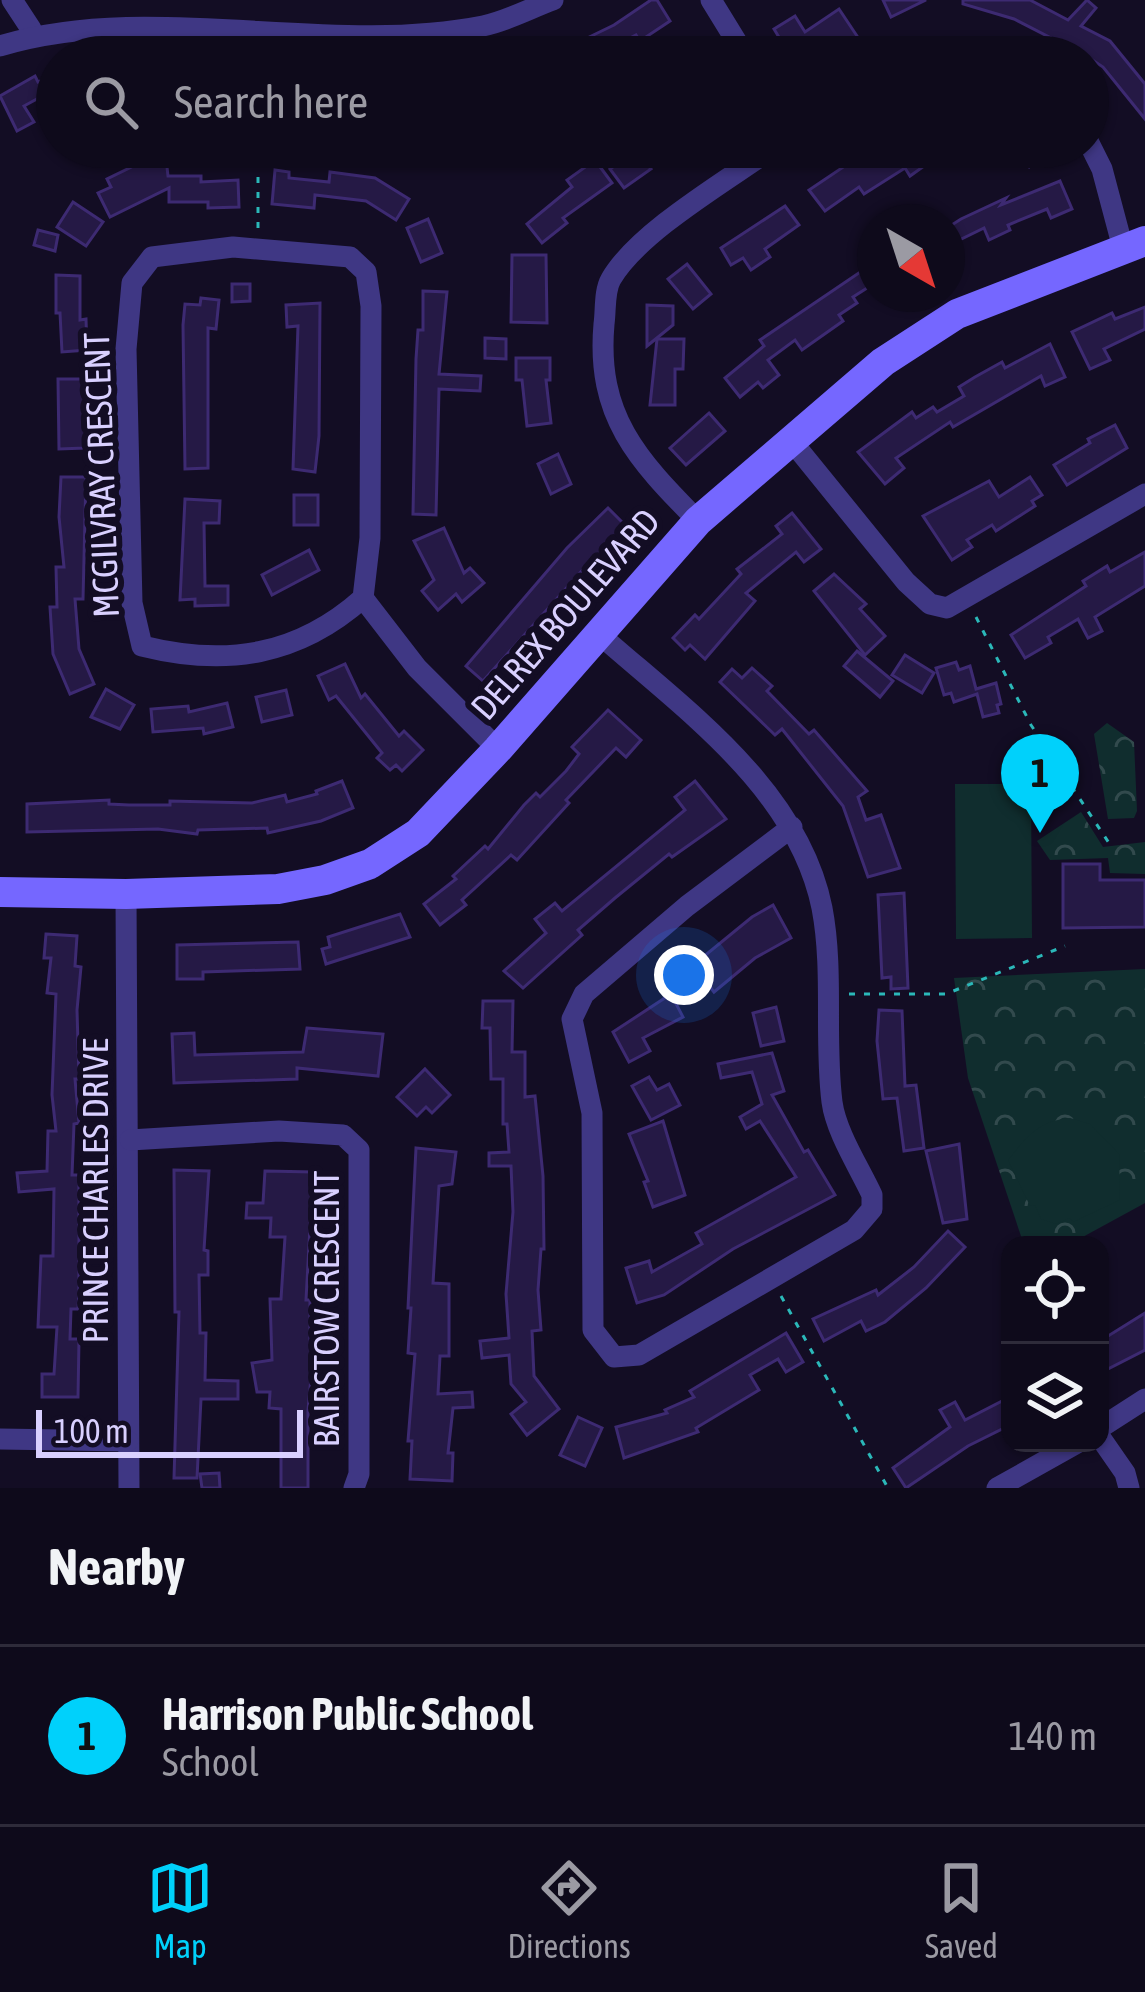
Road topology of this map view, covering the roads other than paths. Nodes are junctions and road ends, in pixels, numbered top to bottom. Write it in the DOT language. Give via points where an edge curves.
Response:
graph roads {
  1 [pos="12,0"];
  2 [pos="553,0"];
  3 [pos="711,0"];
  4 [pos="31,29"];
  5 [pos="733,36"];
  6 [pos="0,46"];
  7 [pos="745,168"];
  8 [pos="1102,168"];
  9 [pos="1134,245"];
  10 [pos="790,439"];
  11 [pos="1145,494"];
  12 [pos="698,521"];
  13 [pos="363,598"];
  14 [pos="599,634"];
  15 [pos="498,749"];
  16 [pos="792,827"];
  17 [pos="0,892"];
  18 [pos="126,894"];
  19 [pos="130,1140"];
  20 [pos="1145,1399"];
  21 [pos="1109,1422"];
  22 [pos="0,1439"];
  23 [pos="128,1441"];
  24 [pos="1109,1450"];
  25 [pos="1061,1452"];
  26 [pos="129,1488"];
  27 [pos="354,1488"];
  28 [pos="997,1488"];
  29 [pos="1130,1488"];
  1 -- 4 [label="street"];
  2 -- 4 [label="street" via="484,26 400,31 151,9 72,16"];
  3 -- 5 [label="street"];
  4 -- 6 [label="street"];
  7 -- 12 [label="street" via="639,244 608,282 602,356 610,410 633,451"];
  8 -- 9 [label="street"];
  9 -- 10 [label="street, DELREX BOULEVARD" via="957,314"];
  10 -- 11 [label="street" via="906,582 947,608"];
  10 -- 12 [label="street, DELREX BOULEVARD"];
  12 -- 14 [label="street, DELREX BOULEVARD"];
  13 -- 13 [label="street, MCGILVRAY CRESCENT" via="370,538 366,272 350,257 233,247 152,257 132,283 126,349 132,603 142,646 185,657 281,649 331,626"];
  13 -- 15 [label="street" via="417,668"];
  14 -- 15 [label="street, DELREX BOULEVARD"];
  14 -- 16 [label="street" via="720,739"];
  15 -- 18 [label="street, DELREX BOULEVARD" via="418,832 370,864 278,889"];
  16 -- 16 [label="street" via="584,994 572,1019 592,1113 593,1330 614,1358 640,1354 854,1230 872,1209 832,1107 823,914"];
  17 -- 18 [label="street, DELREX BOULEVARD"];
  18 -- 19 [label="street, PRINCE CHARLES DRIVE"];
  19 -- 23 [label="street, PRINCE CHARLES DRIVE"];
  19 -- 27 [label="street, BAIRSTOW CRESCENT" via="279,1131 344,1135 359,1150"];
  20 -- 21 [label="street"];
  22 -- 23 [label="street"];
  23 -- 26 [label="street, PRINCE CHARLES DRIVE"];
  24 -- 29 [label="street"];
  25 -- 28 [label="street"];
}
